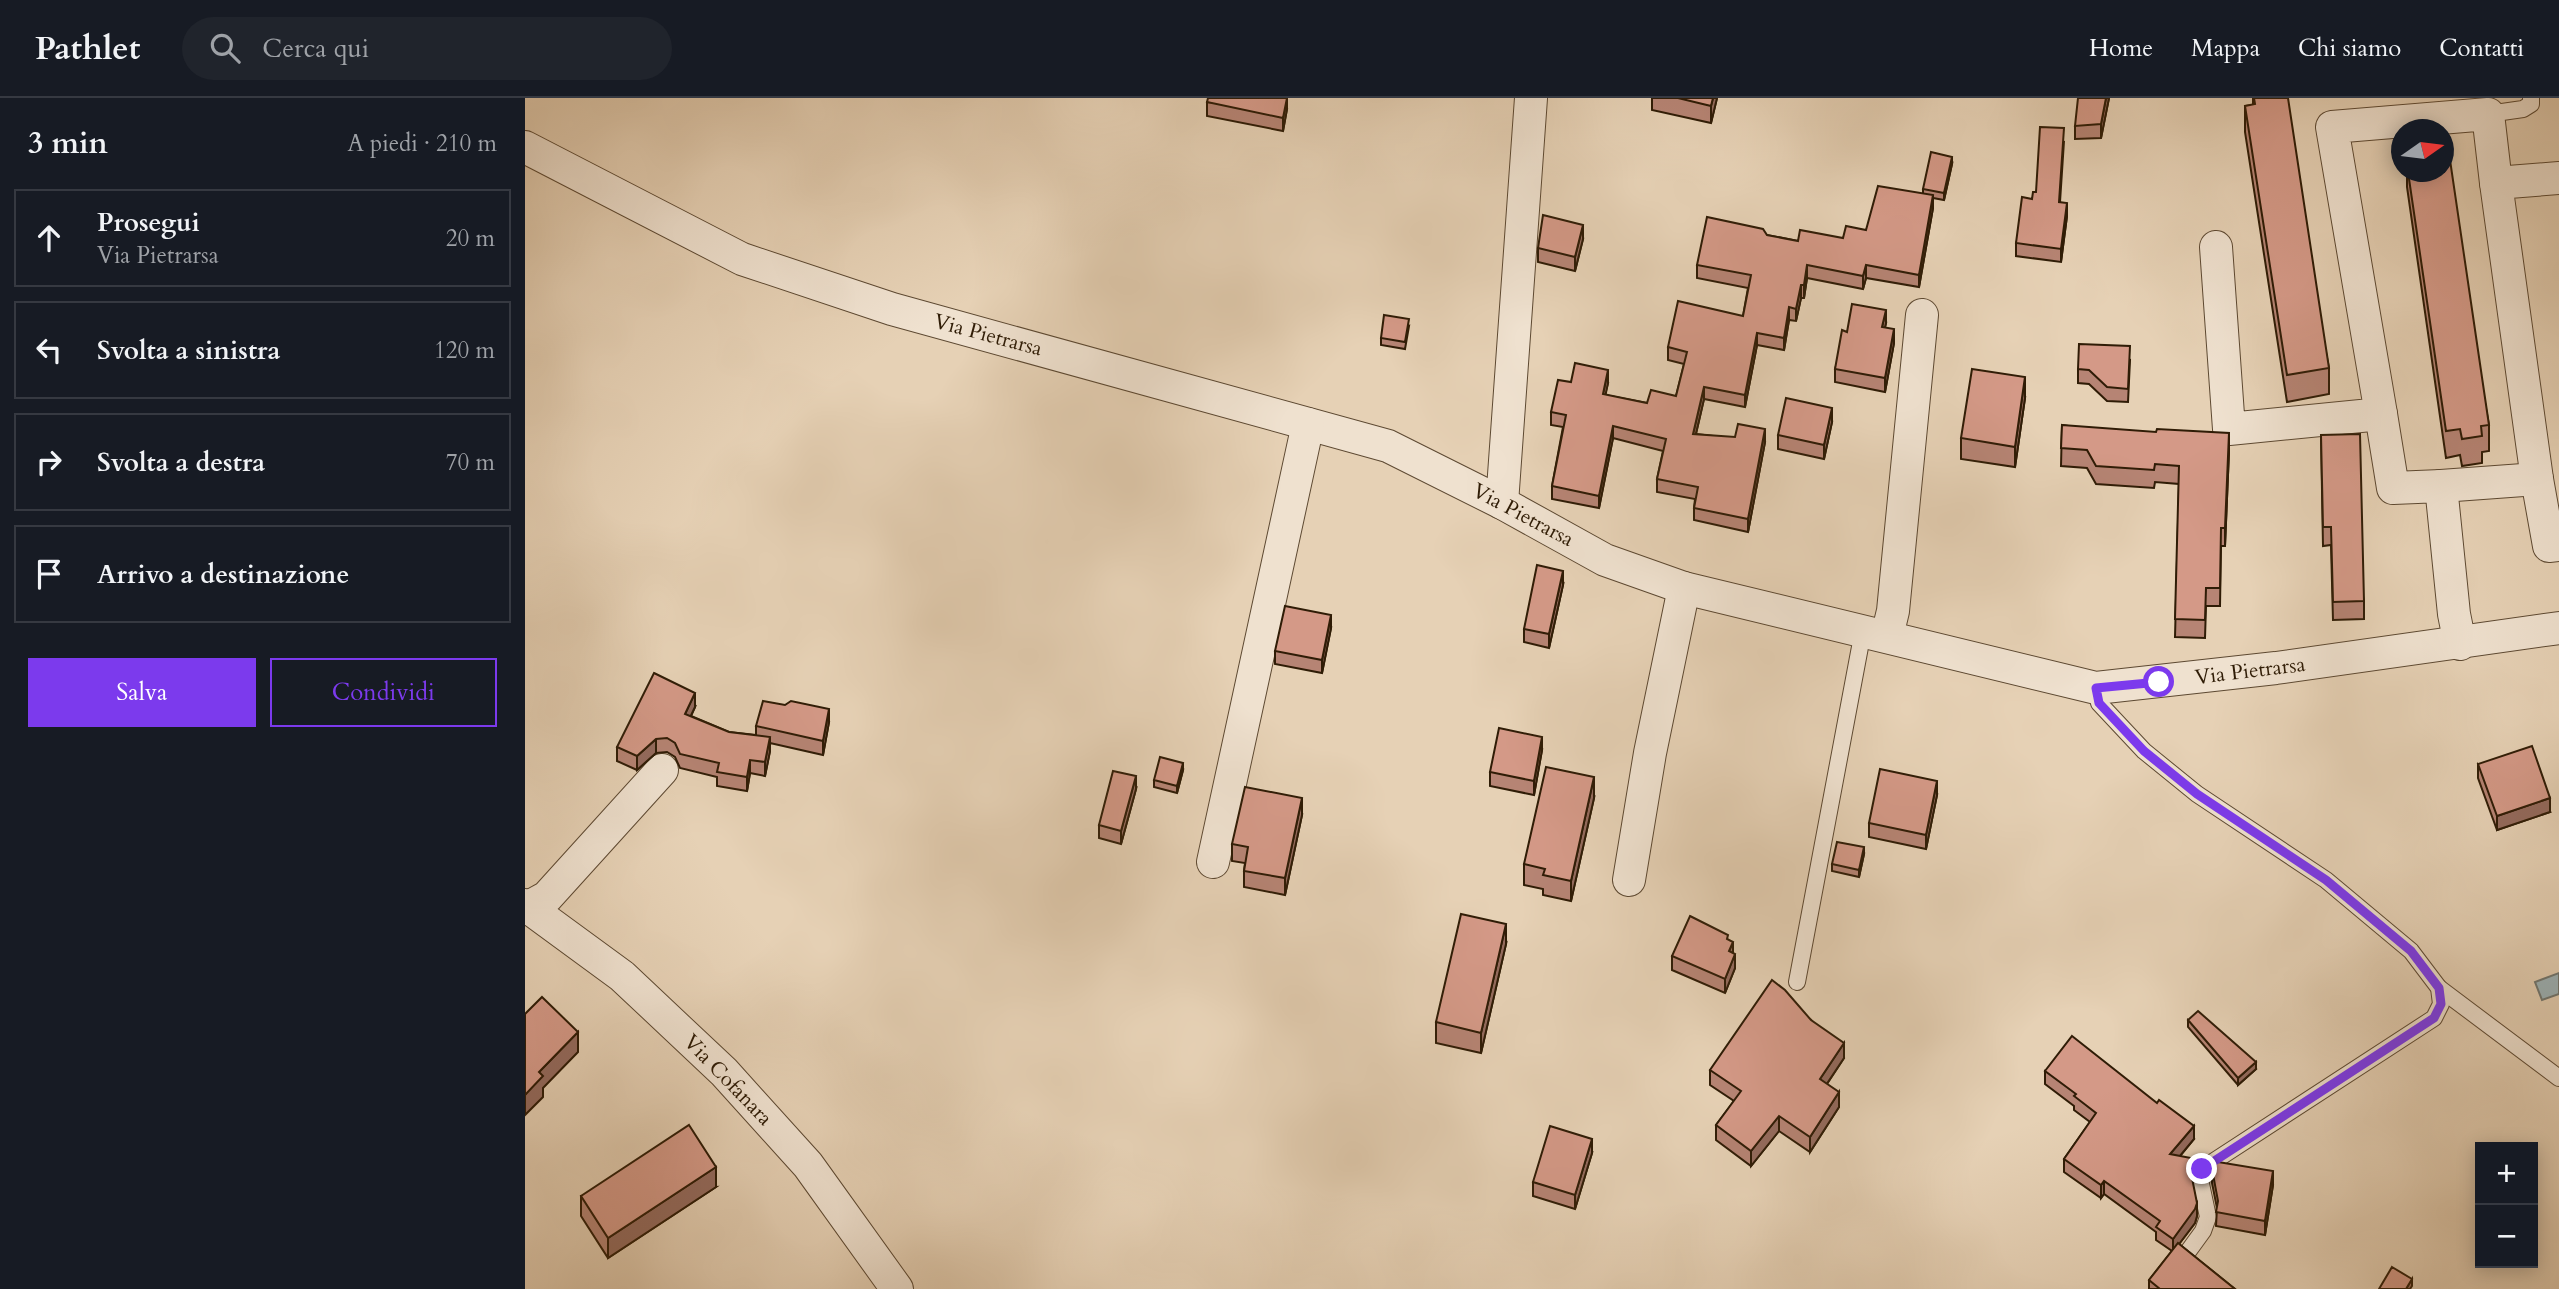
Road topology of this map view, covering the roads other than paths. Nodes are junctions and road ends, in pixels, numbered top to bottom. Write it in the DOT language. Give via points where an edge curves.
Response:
graph roads {
  1 [pos="1531,98"];
  2 [pos="2531,98"];
  3 [pos="2488,114"];
  4 [pos="525,147"];
  5 [pos="2559,178"];
  6 [pos="2496,183"];
  7 [pos="2216,247"];
  8 [pos="1922,315"];
  9 [pos="2381,414"];
  10 [pos="1308,424"];
  11 [pos="2537,479"];
  12 [pos="2441,486"];
  13 [pos="1502,503"];
  14 [pos="2559,545"];
  15 [pos="1684,588"];
  16 [pos="2559,628"];
  17 [pos="1875,634"];
  18 [pos="2460,643"];
  19 [pos="2096,688"];
  20 [pos="662,770"];
  21 [pos="1213,862"];
  22 [pos="1629,880"];
  23 [pos="526,907"];
  24 [pos="1797,982"];
  25 [pos="2439,988"];
  26 [pos="2559,1078"];
  27 [pos="2187,1253"];
  28 [pos="897,1289"];
  1 -- 13 [label="street"];
  2 -- 3 [label="lane" via="2531,104 2523,108"];
  3 -- 6 [label="street"];
  3 -- 9 [label="street" via="2332,127"];
  4 -- 10 [label="street, Via Pietrarsa" via="742,259 892,309"];
  5 -- 6 [label="street"];
  6 -- 11 [label="street"];
  7 -- 9 [label="street" via="2229,429"];
  8 -- 17 [label="street" via="1893,611"];
  9 -- 12 [label="street" via="2393,488"];
  10 -- 13 [label="street, Via Pietrarsa" via="1388,446"];
  10 -- 21 [label="street"];
  11 -- 12 [label="street"];
  11 -- 14 [label="street" via="2549,546"];
  12 -- 18 [label="street"];
  13 -- 15 [label="street, Via Pietrarsa" via="1605,560"];
  15 -- 17 [label="street, Via Pietrarsa"];
  15 -- 22 [label="street"];
  16 -- 18 [label="street, Via Pietrarsa"];
  17 -- 19 [label="street, Via Pietrarsa"];
  17 -- 24 [label="lane"];
  18 -- 19 [label="street, Via Pietrarsa"];
  19 -- 25 [label="lane" via="2099,703 2144,751 2197,794 2326,880 2411,951"];
  20 -- 23 [label="street" via="547,897"];
  23 -- 28 [label="street, Via Cofanara" via="622,976 724,1072 808,1165"];
  25 -- 26 [label="lane"];
  25 -- 27 [label="lane" via="2441,1004 2434,1018 2202,1169 2208,1217"];
}
